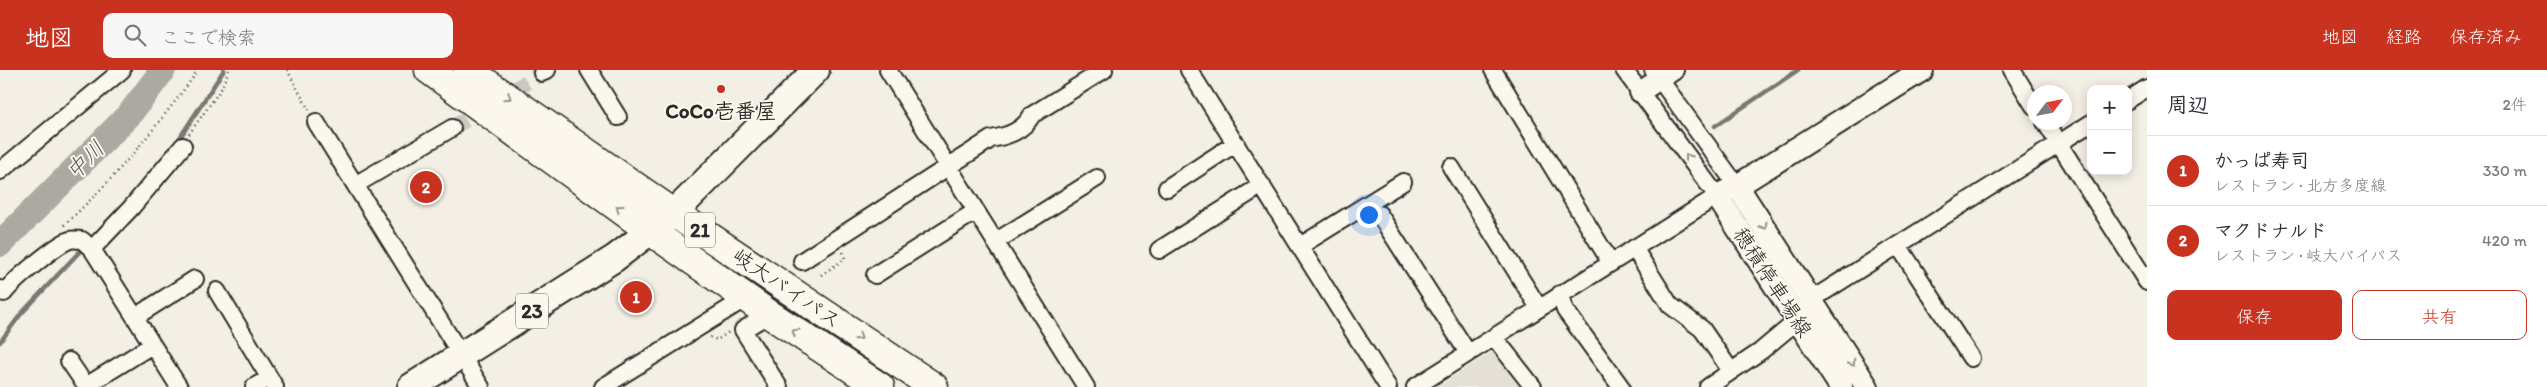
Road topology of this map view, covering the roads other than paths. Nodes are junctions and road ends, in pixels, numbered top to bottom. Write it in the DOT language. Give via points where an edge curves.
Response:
graph roads {
  1 [pos="122,70"];
  2 [pos="429,70"];
  3 [pos="468,70"];
  4 [pos="590,70"];
  5 [pos="795,70"];
  6 [pos="816,70"];
  7 [pos="888,70"];
  8 [pos="1104,70"];
  9 [pos="1189,70"];
  10 [pos="1493,70"];
  11 [pos="1624,70"];
  12 [pos="1922,70"];
  13 [pos="2012,70"];
  14 [pos="1662,73"];
  15 [pos="1083,75"];
  16 [pos="2147,88"];
  17 [pos="1640,92"];
  18 [pos="2027,95"];
  19 [pos="2132,97"];
  20 [pos="618,117"];
  21 [pos="316,122"];
  22 [pos="2087,126"];
  23 [pos="452,128"];
  24 [pos="2050,130"];
  25 [pos="1236,143"];
  26 [pos="2059,144"];
  27 [pos="183,146"];
  28 [pos="2,165"];
  29 [pos="948,167"];
  30 [pos="1451,167"];
  31 [pos="1097,178"];
  32 [pos="1403,182"];
  33 [pos="354,185"];
  34 [pos="1262,185"];
  35 [pos="1737,186"];
  36 [pos="1167,188"];
  37 [pos="1717,196"];
  38 [pos="668,208"];
  39 [pos="976,211"];
  40 [pos="1379,214"];
  41 [pos="649,230"];
  42 [pos="996,242"];
  43 [pos="1898,245"];
  44 [pos="1300,246"];
  45 [pos="1634,248"];
  46 [pos="92,249"];
  47 [pos="1159,250"];
  48 [pos="802,261"];
  49 [pos="1611,263"];
  50 [pos="875,274"];
  51 [pos="195,279"];
  52 [pos="2147,282"];
  53 [pos="0,289"];
  54 [pos="217,291"];
  55 [pos="1560,294"];
  56 [pos="746,298"];
  57 [pos="1810,300"];
  58 [pos="1539,308"];
  59 [pos="769,314"];
  60 [pos="135,317"];
  61 [pos="1798,320"];
  62 [pos="1494,337"];
  63 [pos="152,345"];
  64 [pos="1468,353"];
  65 [pos="461,356"];
  66 [pos="1971,358"];
  67 [pos="69,361"];
  68 [pos="1731,371"];
  69 [pos="272,382"];
  70 [pos="179,387"];
  71 [pos="254,387"];
  72 [pos="411,387"];
  73 [pos="481,387"];
  74 [pos="603,387"];
  75 [pos="779,387"];
  76 [pos="880,387"];
  77 [pos="934,387"];
  78 [pos="1086,387"];
  79 [pos="1388,387"];
  80 [pos="1416,387"];
  81 [pos="1533,387"];
  82 [pos="1621,387"];
  83 [pos="1708,387"];
  84 [pos="1841,387"];
  85 [pos="1868,387"];
  1 -- 28 [label="street"];
  41 -- 2 [label="highway, 岐大バイパス / 21, one-way"];
  3 -- 38 [label="highway, 岐大バイパス / 21, one-way"];
  4 -- 20 [label="street"];
  5 -- 38 [label="main road, 23"];
  6 -- 38 [label="main road, 23"];
  7 -- 29 [label="street"];
  8 -- 15 [label="street"];
  9 -- 25 [label="street"];
  10 -- 49 [label="street"];
  11 -- 17 [label="street"];
  12 -- 35 [label="main road"];
  13 -- 18 [label="street"];
  14 -- 17 [label="street"];
  14 -- 35 [label="street"];
  15 -- 29 [label="street" via="1032,115 1027,125 1007,136 990,139"];
  16 -- 19 [label="street"];
  37 -- 17 [label="street, one-way"];
  21 -- 33 [label="street"];
  22 -- 26 [label="street"];
  23 -- 33 [label="street"];
  24 -- 26 [label="street"];
  25 -- 34 [label="street"];
  25 -- 36 [label="street"];
  26 -- 43 [label="street"];
  26 -- 52 [label="street"];
  27 -- 46 [label="street" via="132,208"];
  29 -- 39 [label="street"];
  29 -- 48 [label="street"];
  30 -- 58 [label="street"];
  31 -- 42 [label="street"];
  32 -- 44 [label="street"];
  33 -- 65 [label="street"];
  34 -- 44 [label="street"];
  34 -- 47 [label="street"];
  35 -- 37 [label="main road"];
  35 -- 57 [label="main road, 穂積停車場線, one-way"];
  37 -- 45 [label="street"];
  37 -- 61 [label="main road, 穂積停車場線"];
  38 -- 41 [label="main road, 23"];
  38 -- 77 [label="highway, 岐大バイパス / 21, one-way"];
  39 -- 42 [label="street"];
  39 -- 50 [label="street"];
  40 -- 64 [label="street"];
  41 -- 56 [label="highway, 岐大バイパス / 21"];
  41 -- 65 [label="main road, 23" via="615,258"];
  42 -- 78 [label="street"];
  43 -- 57 [label="street"];
  43 -- 66 [label="street"];
  44 -- 79 [label="street"];
  45 -- 49 [label="street"];
  45 -- 68 [label="street" via="1670,305 1702,329"];
  46 -- 53 [label="street" via="82,240 70,240 29,269 4,293"];
  46 -- 60 [label="street"];
  49 -- 55 [label="street"];
  51 -- 60 [label="street"];
  54 -- 69 [label="street"];
  55 -- 58 [label="street"];
  55 -- 82 [label="street" via="1566,310"];
  56 -- 59 [label="highway, 岐大バイパス / 21"];
  56 -- 74 [label="street"];
  57 -- 85 [label="main road, 穂積停車場線, one-way"];
  58 -- 62 [label="street"];
  59 -- 75 [label="street" via="743,330"];
  76 -- 59 [label="highway, 岐大バイパス / 21, one-way"];
  60 -- 63 [label="street"];
  61 -- 68 [label="street"];
  61 -- 84 [label="main road, 穂積停車場線"];
  62 -- 64 [label="street"];
  62 -- 81 [label="street"];
  63 -- 67 [label="street" via="86,386"];
  63 -- 70 [label="street"];
  64 -- 80 [label="street"];
  65 -- 72 [label="main road, 23"];
  65 -- 73 [label="street"];
  68 -- 83 [label="street"];
  69 -- 71 [label="street"];
}
